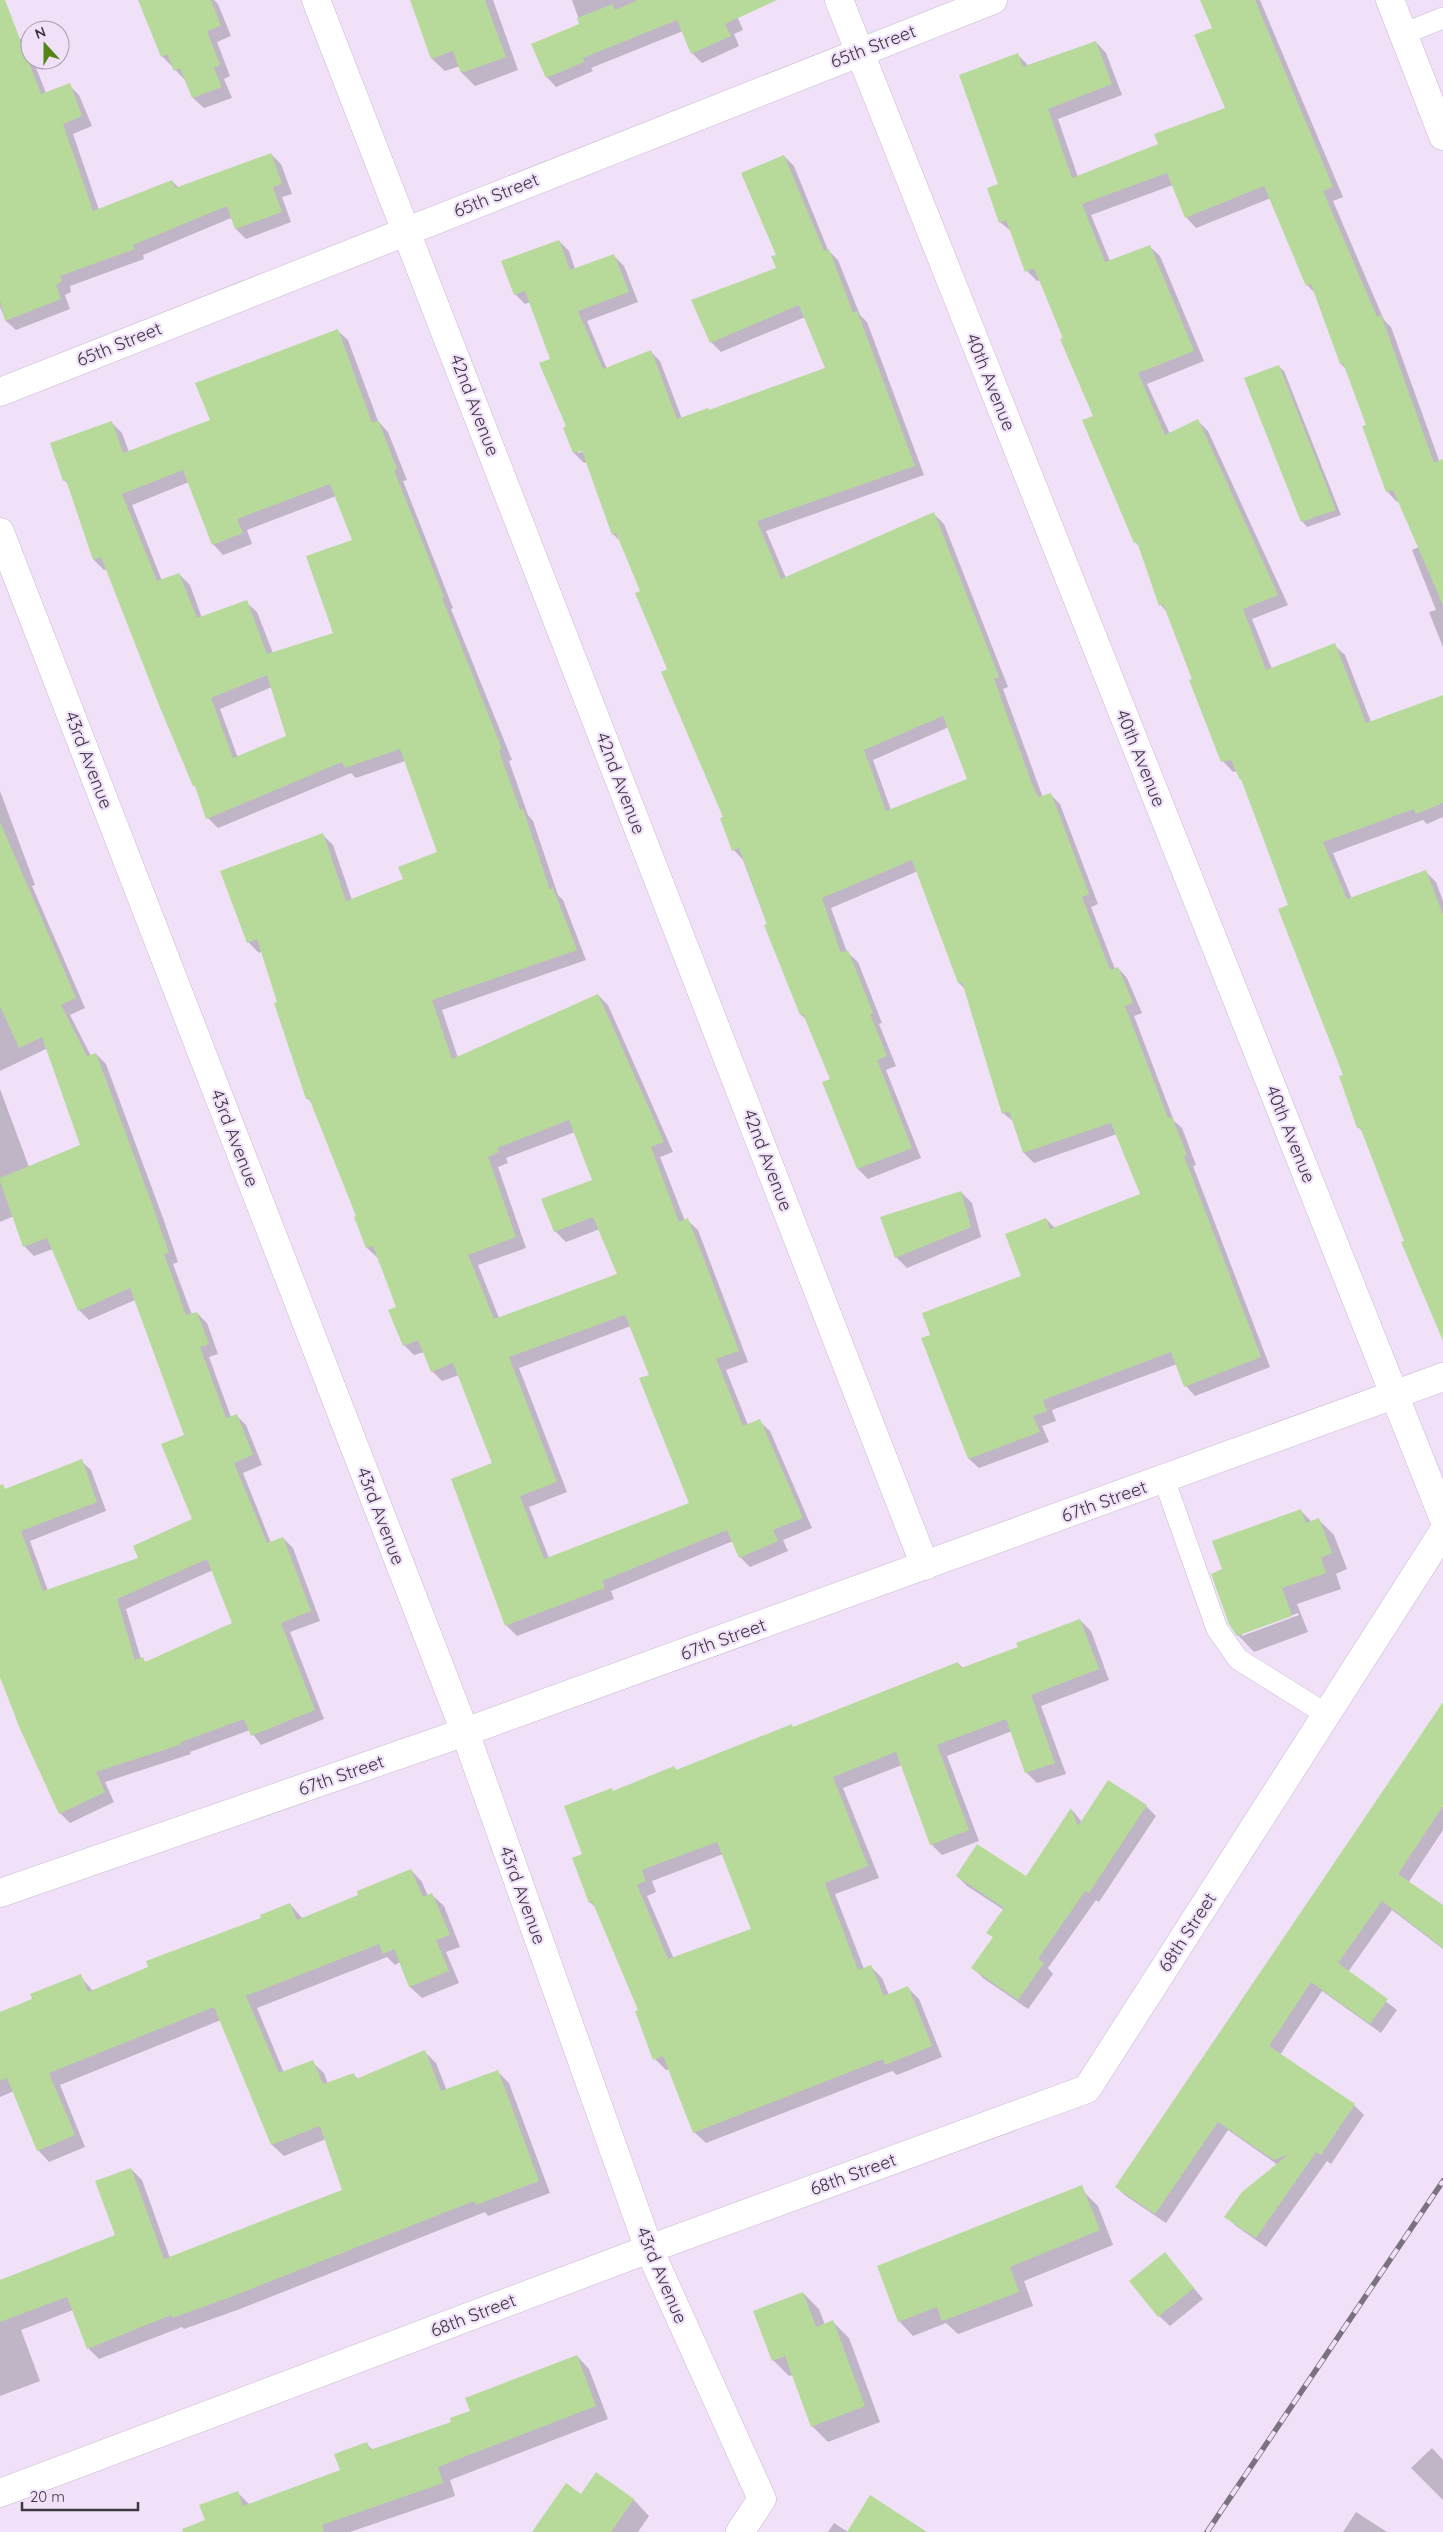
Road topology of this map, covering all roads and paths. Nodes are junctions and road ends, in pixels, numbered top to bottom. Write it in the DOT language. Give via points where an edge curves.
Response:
graph roads {
  1 [pos="316,0"];
  2 [pos="839,0"];
  3 [pos="993,0"];
  4 [pos="1390,0"];
  5 [pos="1443,18"];
  6 [pos="1403,34"];
  7 [pos="858,51"];
  8 [pos="1443,136"];
  9 [pos="407,230"];
  10 [pos="0,392"];
  11 [pos="0,532"];
  12 [pos="1443,1377"];
  13 [pos="1395,1395"];
  14 [pos="1164,1479"];
  15 [pos="1443,1517"];
  16 [pos="1443,1532"];
  17 [pos="925,1566"];
  18 [pos="1326,1714"];
  19 [pos="465,1732"];
  20 [pos="0,1893"];
  21 [pos="649,2248"];
  22 [pos="0,2493"];
  23 [pos="740,2532"];
  1 -- 9 [label="street, 42nd Avenue"];
  2 -- 7 [label="street, 40th Avenue"];
  3 -- 7 [label="street, 65th Street"];
  4 -- 6 [label="street"];
  5 -- 6 [label="lane"];
  6 -- 8 [label="street"];
  7 -- 9 [label="street, 65th Street"];
  7 -- 13 [label="street, 40th Avenue"];
  9 -- 10 [label="street, 65th Street"];
  9 -- 17 [label="street, 42nd Avenue"];
  11 -- 19 [label="street, 43rd Avenue"];
  12 -- 13 [label="street, 67th Street"];
  13 -- 14 [label="street, 67th Street"];
  13 -- 15 [label="street, 40th Avenue"];
  14 -- 17 [label="street, 67th Street"];
  14 -- 18 [label="lane" via="1217,1629 1227,1644 1238,1659"];
  16 -- 18 [label="street, 68th Street"];
  17 -- 19 [label="street, 67th Street"];
  18 -- 21 [label="street, 68th Street" via="1087,2089"];
  19 -- 20 [label="street, 67th Street"];
  19 -- 21 [label="street, 43rd Avenue"];
  21 -- 22 [label="street, 68th Street"];
  21 -- 23 [label="street, 43rd Avenue" via="762,2499"];
}
